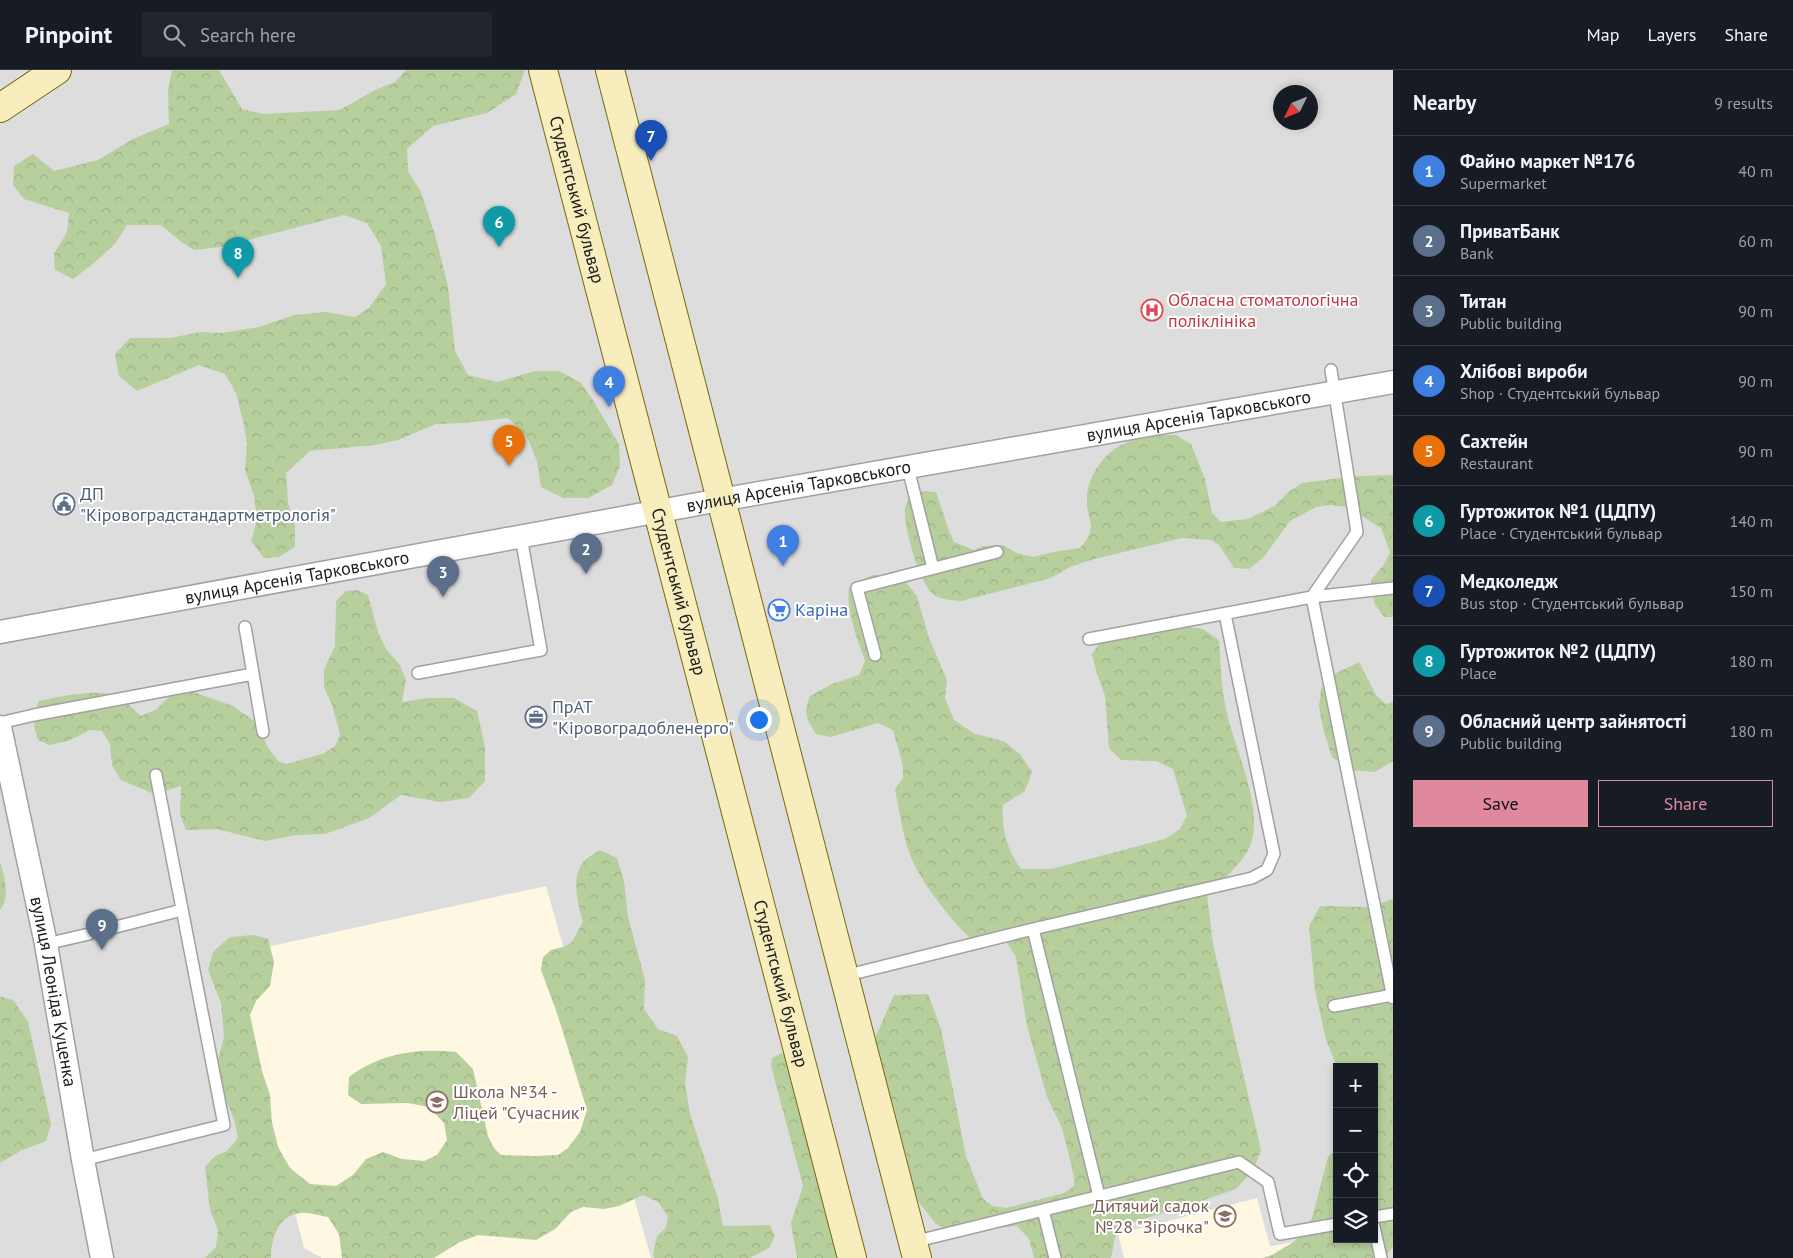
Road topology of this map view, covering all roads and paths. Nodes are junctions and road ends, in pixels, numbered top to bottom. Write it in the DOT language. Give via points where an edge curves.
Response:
graph roads {
  1 [pos="57,70"];
  2 [pos="543,70"];
  3 [pos="610,70"];
  4 [pos="0,108"];
  5 [pos="1331,370"];
  6 [pos="1393,382"];
  7 [pos="1334,392"];
  8 [pos="908,468"];
  9 [pos="720,500"];
  10 [pos="657,512"];
  11 [pos="521,537"];
  12 [pos="997,552"];
  13 [pos="933,568"];
  14 [pos="1393,588"];
  15 [pos="1312,597"];
  16 [pos="1226,614"];
  17 [pos="245,627"];
  18 [pos="0,632"];
  19 [pos="1090,639"];
  20 [pos="875,655"];
  21 [pos="418,673"];
  22 [pos="253,674"];
  23 [pos="0,723"];
  24 [pos="0,727"];
  25 [pos="263,732"];
  26 [pos="156,775"];
  27 [pos="182,910"];
  28 [pos="108,929"];
  29 [pos="1033,929"];
  30 [pos="89,934"];
  31 [pos="46,944"];
  32 [pos="844,976"];
  33 [pos="1393,996"];
  34 [pos="1334,1006"];
  35 [pos="82,1160"];
  36 [pos="1099,1196"];
  37 [pos="1043,1210"];
  38 [pos="1393,1214"];
  39 [pos="1378,1216"];
  40 [pos="1333,1225"];
  41 [pos="1378,1243"];
  42 [pos="915,1250"];
  43 [pos="102,1258"];
  44 [pos="852,1258"];
  45 [pos="1055,1258"];
  46 [pos="1381,1258"];
  1 -- 4 [label="street"];
  2 -- 10 [label="street, Студентський бульвар"];
  3 -- 9 [label="street"];
  5 -- 7 [label="lane"];
  6 -- 7 [label="street, вулиця Арсенія Тарковського"];
  7 -- 8 [label="street, вулиця Арсенія Тарковського"];
  7 -- 15 [label="lane" via="1357,532"];
  8 -- 9 [label="street, вулиця Арсенія Тарковського"];
  8 -- 13 [label="lane"];
  9 -- 10 [label="street, вулиця Арсенія Тарковського"];
  9 -- 32 [label="street"];
  10 -- 11 [label="street, вулиця Арсенія Тарковського"];
  10 -- 44 [label="street, Студентський бульвар"];
  11 -- 18 [label="street, вулиця Арсенія Тарковського"];
  11 -- 21 [label="lane" via="541,650"];
  12 -- 13 [label="lane"];
  13 -- 20 [label="lane" via="857,588"];
  14 -- 15 [label="lane"];
  15 -- 16 [label="lane"];
  15 -- 33 [label="lane"];
  16 -- 19 [label="lane"];
  16 -- 29 [label="lane" via="1274,854 1268,870 1252,878"];
  17 -- 22 [label="lane"];
  22 -- 23 [label="lane"];
  22 -- 25 [label="lane"];
  24 -- 31 [label="street, вулиця Леоніда Куценка"];
  26 -- 27 [label="lane"];
  27 -- 28 [label="lane"];
  27 -- 35 [label="lane" via="224,1125"];
  29 -- 32 [label="lane"];
  29 -- 36 [label="lane"];
  30 -- 31 [label="lane"];
  31 -- 35 [label="street, вулиця Леоніда Куценка"];
  32 -- 42 [label="street"];
  33 -- 34 [label="lane"];
  35 -- 43 [label="street, вулиця Леоніда Куценка"];
  36 -- 37 [label="lane"];
  36 -- 40 [label="lane" via="1240,1162 1268,1182 1280,1234"];
  37 -- 42 [label="lane"];
  37 -- 45 [label="lane"];
  38 -- 39 [label="lane"];
  41 -- 46 [label="lane"];
}
